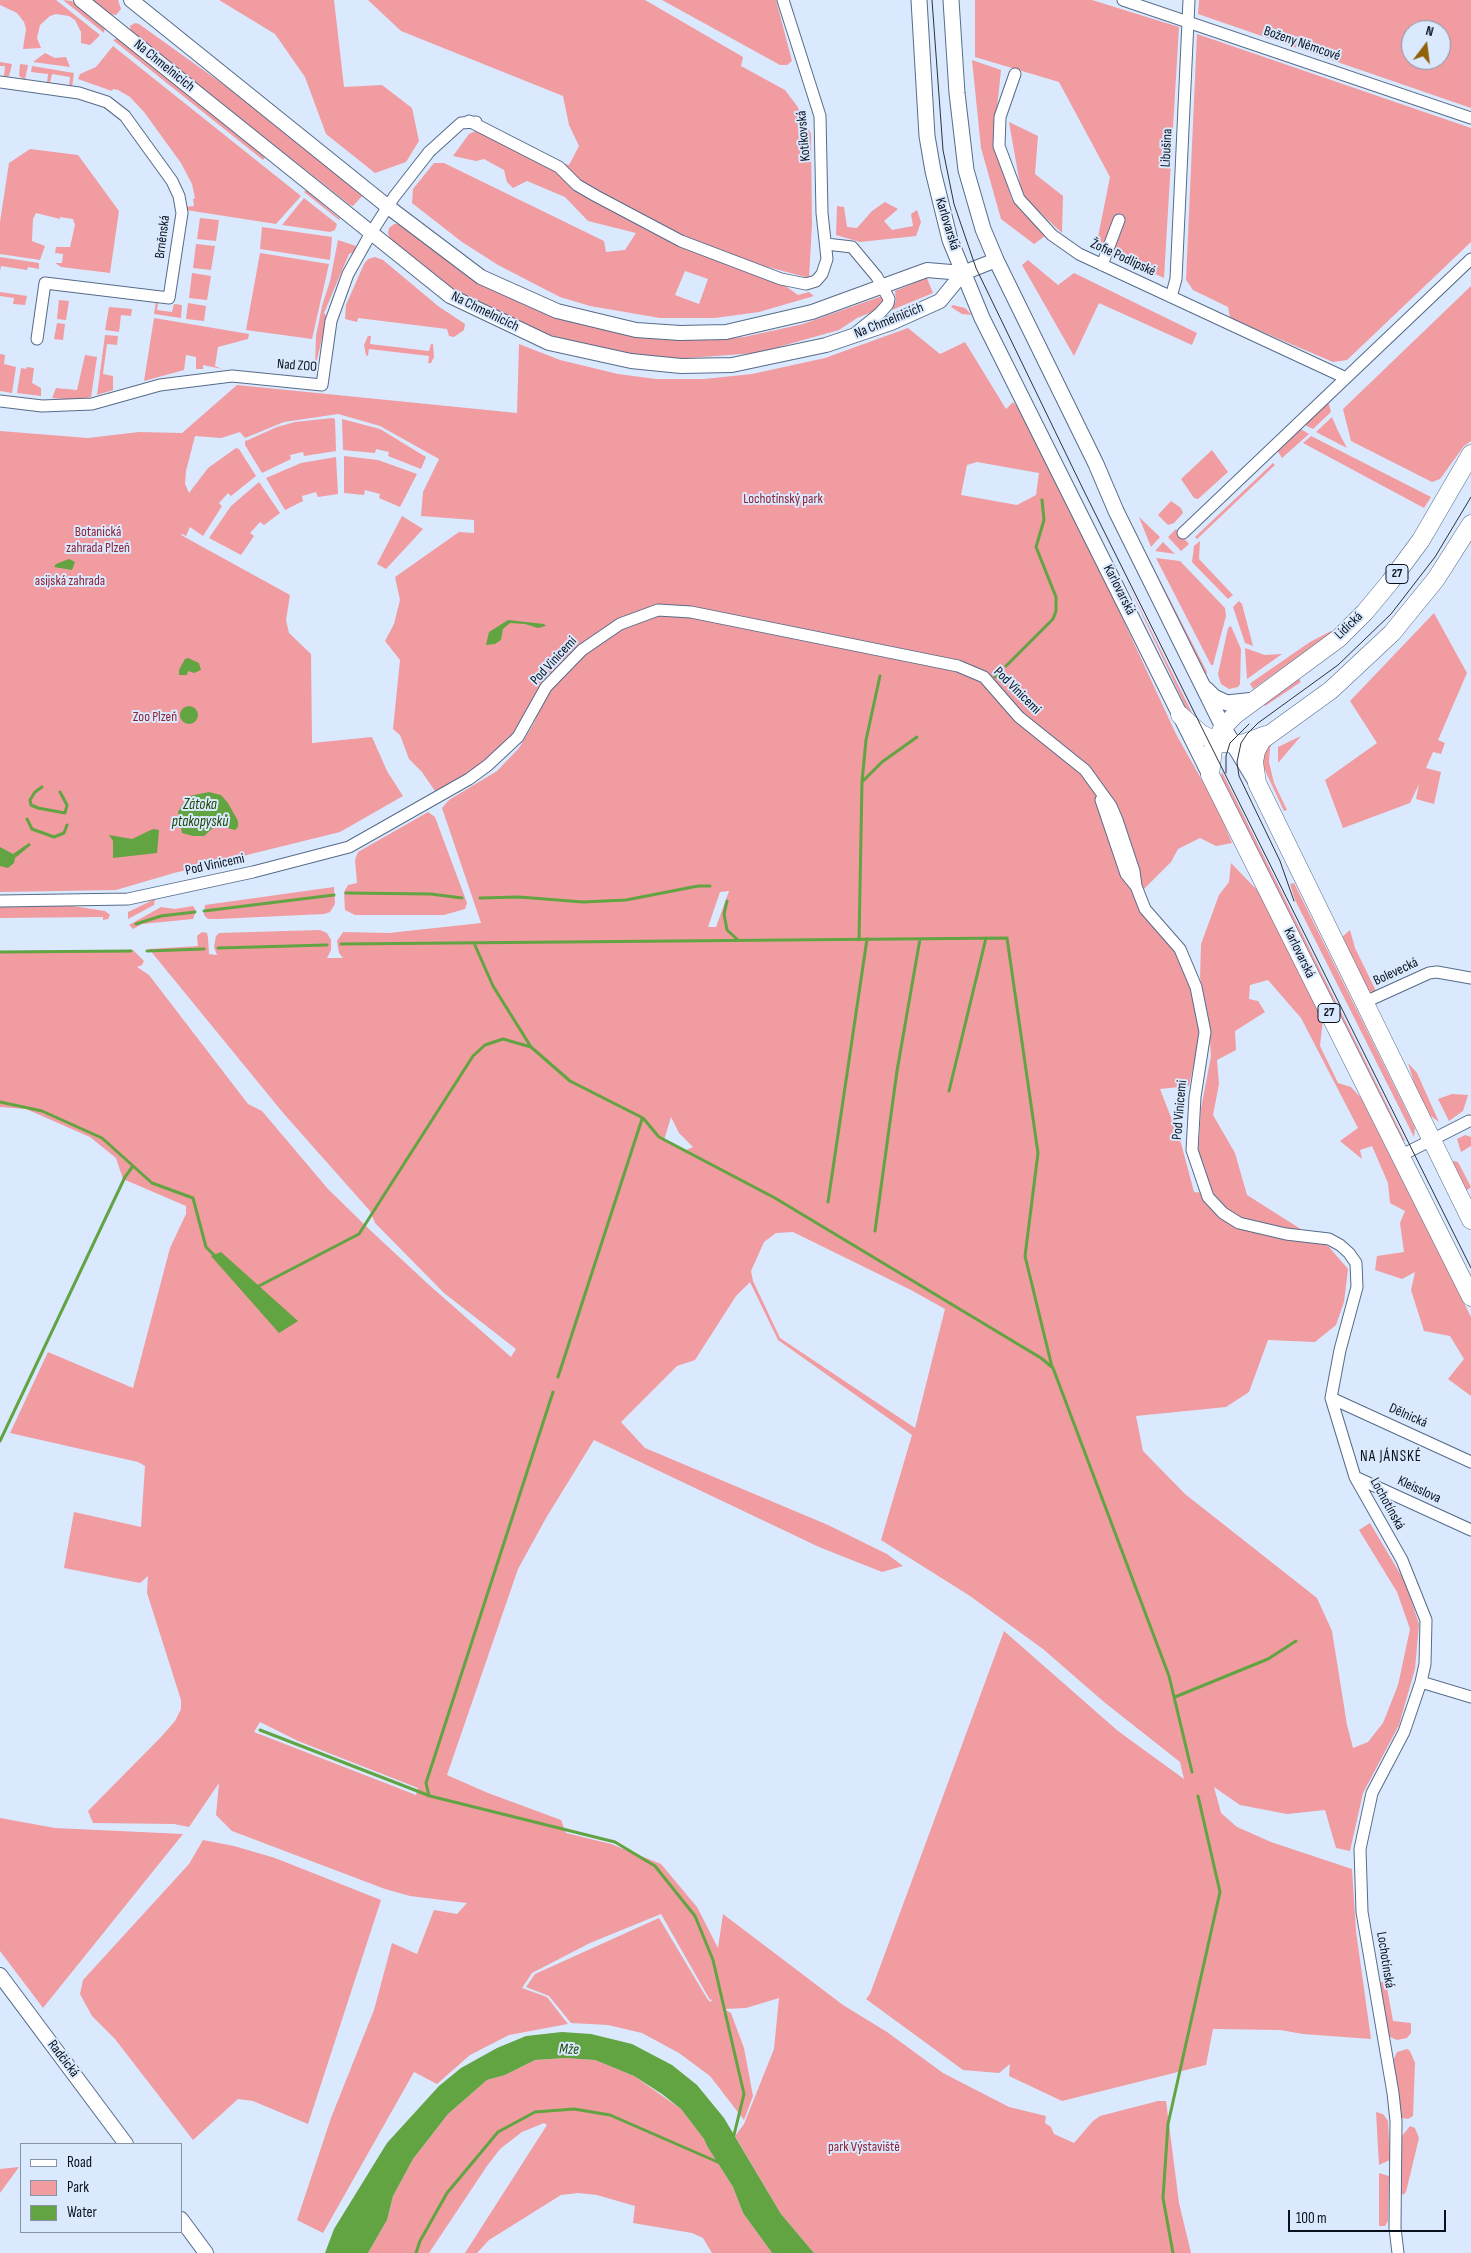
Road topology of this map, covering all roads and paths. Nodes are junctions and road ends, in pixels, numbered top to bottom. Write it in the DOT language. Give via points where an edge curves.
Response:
graph roads {
  1 [pos="81,0"];
  2 [pos="131,0"];
  3 [pos="783,0"];
  4 [pos="919,0"];
  5 [pos="951,0"];
  6 [pos="1123,0"];
  7 [pos="1189,0"];
  8 [pos="1188,21"];
  9 [pos="1015,74"];
  10 [pos="0,82"];
  11 [pos="1471,118"];
  12 [pos="469,121"];
  13 [pos="491,125"];
  14 [pos="387,206"];
  15 [pos="1119,220"];
  16 [pos="371,233"];
  17 [pos="826,244"];
  18 [pos="1471,259"];
  19 [pos="996,260"];
  20 [pos="1102,265"];
  21 [pos="963,273"];
  22 [pos="882,286"];
  23 [pos="1171,297"];
  24 [pos="849,337"];
  25 [pos="37,339"];
  26 [pos="1346,378"];
  27 [pos="0,401"];
  28 [pos="1471,454"];
  29 [pos="1471,524"];
  30 [pos="1183,533"];
  31 [pos="1201,682"];
  32 [pos="1255,700"];
  33 [pos="1180,715"];
  34 [pos="1275,730"];
  35 [pos="1219,734"];
  36 [pos="1238,750"];
  37 [pos="1210,775"];
  38 [pos="1257,784"];
  39 [pos="0,901"];
  40 [pos="1471,978"];
  41 [pos="1363,1003"];
  42 [pos="1470,1119"];
  43 [pos="1431,1140"];
  44 [pos="1400,1156"];
  45 [pos="1471,1220"];
  46 [pos="1349,1253"];
  47 [pos="1471,1297"];
  48 [pos="1331,1398"];
  49 [pos="1471,1462"];
  50 [pos="1355,1477"];
  51 [pos="1471,1530"];
  52 [pos="1421,1682"];
  53 [pos="1471,1698"];
  54 [pos="0,1975"];
  55 [pos="125,2143"];
  56 [pos="182,2220"];
  57 [pos="206,2253"];
  58 [pos="1398,2253"];
  1 -- 16 [label="street, Na Chmelnicích"];
  2 -- 14 [label="street, Na Chmelnicích"];
  3 -- 17 [label="street, Kotíkovská" via="820,116 822,213"];
  4 -- 21 [label="main road, Karlovarská" via="932,171 950,240"];
  5 -- 19 [label="main road" via="966,170 977,212"];
  6 -- 8 [label="street, Boženy Němcové"];
  7 -- 8 [label="street, Libušina"];
  8 -- 11 [label="street, Boženy Němcové"];
  8 -- 23 [label="street, Libušina" via="1176,279"];
  9 -- 20 [label="street, Žofie Podlipské" via="1000,117 999,146 1020,199 1052,235"];
  10 -- 25 [label="street, Brněnská" via="79,93 107,102 125,116 172,181 182,213 169,298 45,283"];
  12 -- 13 [label="street"];
  12 -- 14 [label="street, Nad ZOO" via="453,128 429,152"];
  12 -- 17 [label="street, Kotíkovská" via="559,167 589,193 681,241 781,279 806,284 816,281 825,267"];
  14 -- 16 [label="street, Nad ZOO"];
  14 -- 22 [label="street, Na Chmelnicích" via="481,277 557,311 636,330 726,332 812,312"];
  15 -- 20 [label="street"];
  16 -- 24 [label="street, Na Chmelnicích" via="450,296 548,343 631,361 681,366 732,365"];
  16 -- 27 [label="street, Nad ZOO" via="348,274 331,321 322,385 232,376 160,385 92,404 42,406"];
  17 -- 22 [label="street" via="852,247"];
  18 -- 26 [label="street"];
  19 -- 21 [label="street, Na Chmelnicích"];
  19 -- 31 [label="main road"];
  20 -- 23 [label="street, Žofie Podlipské"];
  21 -- 22 [label="street, Na Chmelnicích" via="928,270"];
  21 -- 24 [label="street, Na Chmelnicích" via="940,301"];
  21 -- 33 [label="main road, Karlovarská" via="982,318"];
  22 -- 24 [label="street" via="889,299 888,304"];
  23 -- 26 [label="street, Žofie Podlipské"];
  26 -- 30 [label="street"];
  28 -- 32 [label="main road, Lidická / 27" via="1421,540 1365,612 1338,638"];
  29 -- 34 [label="main road, 27" via="1436,579 1392,633 1331,690"];
  31 -- 32 [label="main road" via="1221,702"];
  31 -- 35 [label="main road"];
  32 -- 35 [label="main road, Lidická / 27"];
  33 -- 35 [label="main road" via="1201,734"];
  33 -- 37 [label="main road, Karlovarská"];
  34 -- 36 [label="main road"];
  34 -- 38 [label="main road" via="1262,740 1256,751"];
  35 -- 36 [label="main road"];
  35 -- 37 [label="main road"];
  36 -- 38 [label="main road"];
  37 -- 44 [label="main road, Karlovarská / 27"];
  38 -- 41 [label="main road"];
  39 -- 46 [label="street, Pod Vinicemi" via="128,899 349,847 469,780 518,737 546,687 582,650 620,624 658,610 691,612 964,669 984,677 1019,717 1085,770 1117,820 1145,909 1180,949 1196,987 1205,1032 1195,1098 1192,1150 1208,1197 1223,1213 1239,1222 1286,1234 1329,1239"];
  40 -- 41 [label="street, Bolevecká" via="1428,973"];
  41 -- 43 [label="main road"];
  42 -- 43 [label="street"];
  43 -- 44 [label="street"];
  43 -- 45 [label="main road"];
  44 -- 47 [label="main road, Karlovarská / 27"];
  46 -- 48 [label="street, Lochotínská" via="1356,1263 1357,1287"];
  48 -- 49 [label="street, Dělnická"];
  48 -- 50 [label="street, Lochotínská"];
  50 -- 51 [label="street, Kleisslova"];
  50 -- 52 [label="street, Lochotínská" via="1402,1560 1426,1620 1425,1664"];
  52 -- 53 [label="street"];
  52 -- 58 [label="street, Lochotínská" via="1404,1732 1372,1794 1360,1849 1362,1912 1393,2093"];
  54 -- 55 [label="street, Radčická"];
  56 -- 57 [label="street"];
}
